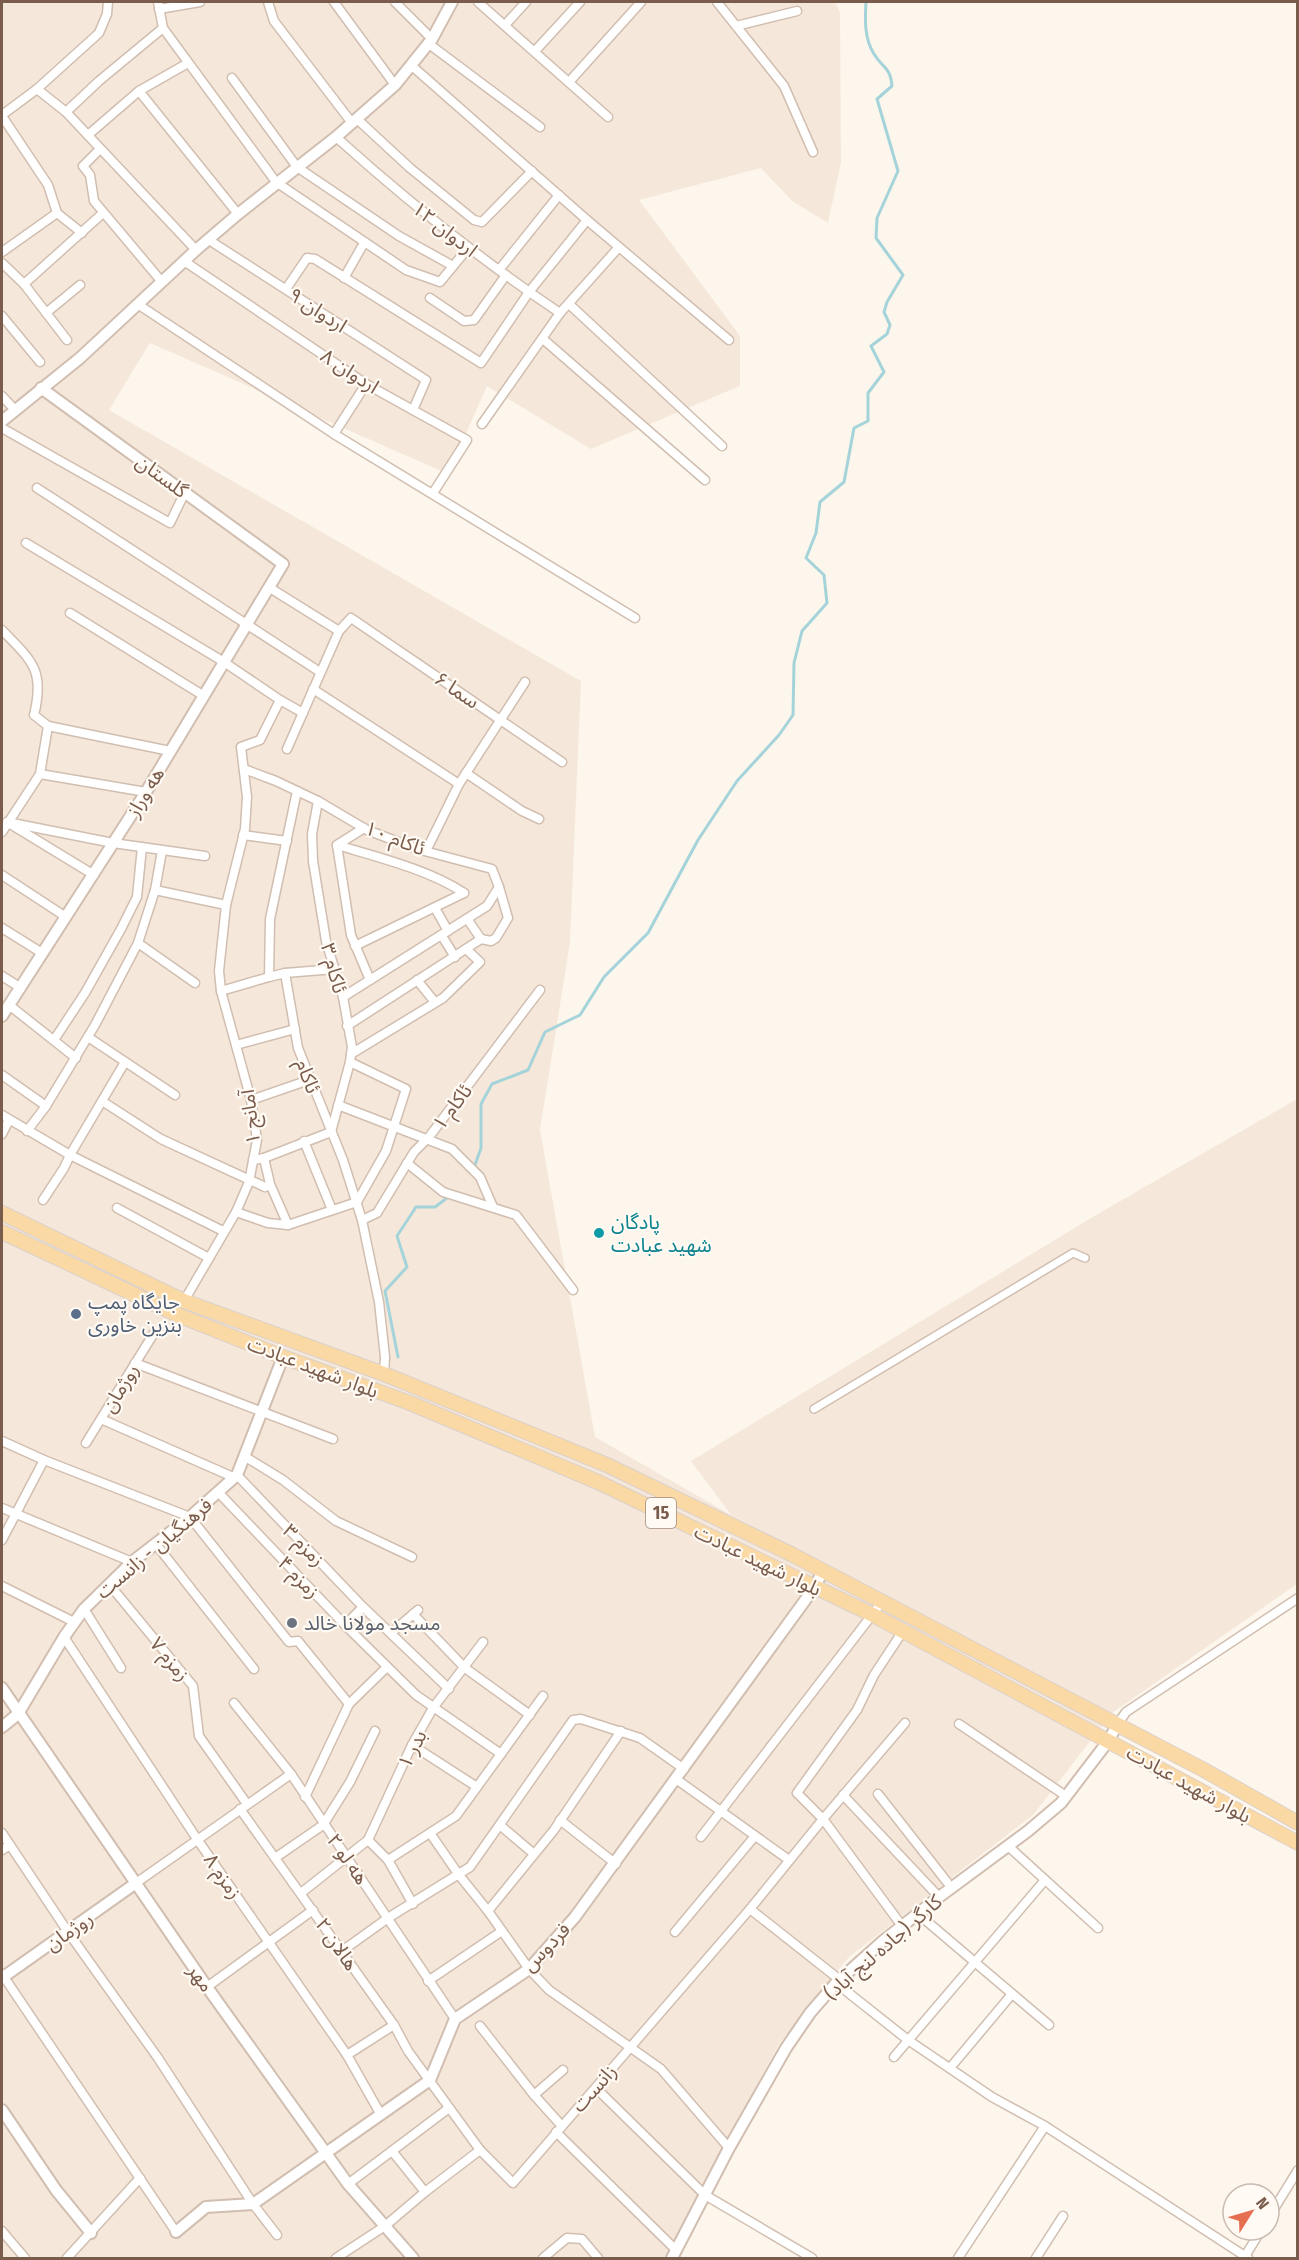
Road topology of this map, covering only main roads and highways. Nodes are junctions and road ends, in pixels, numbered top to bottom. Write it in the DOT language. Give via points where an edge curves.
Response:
graph roads {
  1 [pos="2,1213"];
  2 [pos="2,1232"];
  3 [pos="607,1466"];
  4 [pos="598,1482"];
  5 [pos="1298,1823"];
  6 [pos="1298,1843"];
  1 -- 3 [label="main road, بلوار شهید عبادت / 15" via="184,1301 384,1374"];
  2 -- 4 [label="main road, بلوار شهید عبادت / 15" via="178,1315 410,1403"];
  3 -- 4 [label="main road"];
  3 -- 5 [label="main road, بلوار شهید عبادت / 15" via="823,1571"];
  4 -- 6 [label="main road, بلوار شهید عبادت / 15" via="873,1615"];
}
